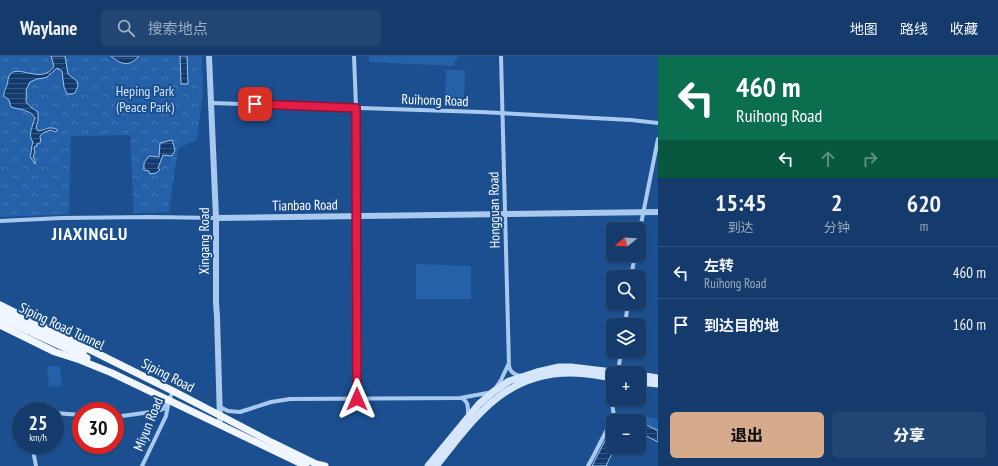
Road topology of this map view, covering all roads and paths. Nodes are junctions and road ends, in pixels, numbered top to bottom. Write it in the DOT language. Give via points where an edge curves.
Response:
graph roads {
  1 [pos="209,56"];
  2 [pos="354,56"];
  3 [pos="501,56"];
  4 [pos="212,103"];
  5 [pos="356,108"];
  6 [pos="503,113"];
  7 [pos="658,123"];
  8 [pos="658,139"];
  9 [pos="644,212"];
  10 [pos="658,212"];
  11 [pos="506,214"];
  12 [pos="356,216"];
  13 [pos="216,218"];
  14 [pos="0,221"];
  15 [pos="642,222"];
  16 [pos="0,305"];
  17 [pos="0,312"];
  18 [pos="0,318"];
  19 [pos="0,325"];
  20 [pos="114,362"];
  21 [pos="509,363"];
  22 [pos="606,371"];
  23 [pos="112,373"];
  24 [pos="522,376"];
  25 [pos="646,376"];
  26 [pos="606,377"];
  27 [pos="658,378"];
  28 [pos="646,383"];
  29 [pos="658,384"];
  30 [pos="173,391"];
  31 [pos="493,392"];
  32 [pos="460,398"];
  33 [pos="357,399"];
  34 [pos="169,400"];
  35 [pos="612,406"];
  36 [pos="220,407"];
  37 [pos="240,412"];
  38 [pos="124,416"];
  39 [pos="220,416"];
  40 [pos="468,417"];
  41 [pos="236,420"];
  42 [pos="220,425"];
  43 [pos="34,454"];
  44 [pos="36,466"];
  45 [pos="142,466"];
  46 [pos="306,466"];
  47 [pos="325,466"];
  48 [pos="428,466"];
  49 [pos="436,466"];
  50 [pos="588,466"];
  1 -- 4 [label="street, Xingang Road"];
  2 -- 5 [label="street"];
  3 -- 6 [label="street, Hongguan Road"];
  4 -- 5 [label="street, Ruihong Road"];
  4 -- 13 [label="street, Xingang Road"];
  5 -- 6 [label="street, Ruihong Road"];
  5 -- 12 [label="street"];
  6 -- 7 [label="street, Ruihong Road"];
  6 -- 11 [label="street, Hongguan Road"];
  8 -- 9 [label="street"];
  9 -- 10 [label="street, Tianbao Road"];
  9 -- 11 [label="street, Tianbao Road"];
  9 -- 15 [label="street"];
  11 -- 12 [label="street, Tianbao Road"];
  11 -- 21 [label="street, Hongguan Road"];
  12 -- 13 [label="street, Tianbao Road"];
  12 -- 33 [label="street"];
  13 -- 14 [label="street, Tianbao Road" via="151,216"];
  13 -- 36 [label="street, Xingang Road"];
  16 -- 20 [label="main road, Siping Road"];
  17 -- 20 [label="main road, Siping Road Tunnel" via="101,359"];
  18 -- 23 [label="main road, Siping Road Tunnel" via="82,356"];
  19 -- 23 [label="main road, Siping Road" via="55,352"];
  20 -- 30 [label="main road, Siping Road"];
  21 -- 24 [label="street" via="511,371"];
  21 -- 31 [label="street, Hongguan Road"];
  22 -- 24 [label="main road" via="559,367"];
  23 -- 34 [label="main road, Siping Road"];
  24 -- 31 [label="main road"];
  25 -- 27 [label="main road"];
  26 -- 49 [label="main road" via="557,374 516,385 483,410"];
  28 -- 29 [label="main road"];
  30 -- 34 [label="street, Miyun Road"];
  30 -- 39 [label="main road, Siping Road"];
  31 -- 32 [label="street"];
  31 -- 40 [label="main road"];
  32 -- 33 [label="street"];
  32 -- 40 [label="street" via="468,404"];
  33 -- 37 [label="street" via="285,400"];
  34 -- 38 [label="street" via="163,409 158,411"];
  34 -- 42 [label="main road, Siping Road"];
  34 -- 45 [label="street, Miyun Road" via="166,416"];
  35 -- 50 [label="street" via="614,416"];
  36 -- 37 [label="street"];
  36 -- 39 [label="street, Xingang Road"];
  37 -- 41 [label="street"];
  39 -- 41 [label="main road, Siping Road"];
  39 -- 42 [label="street, Xingang Road"];
  40 -- 48 [label="main road"];
  41 -- 47 [label="main road, Siping Road" via="273,443"];
  42 -- 46 [label="main road, Siping Road"];
  43 -- 44 [label="street"];
}
